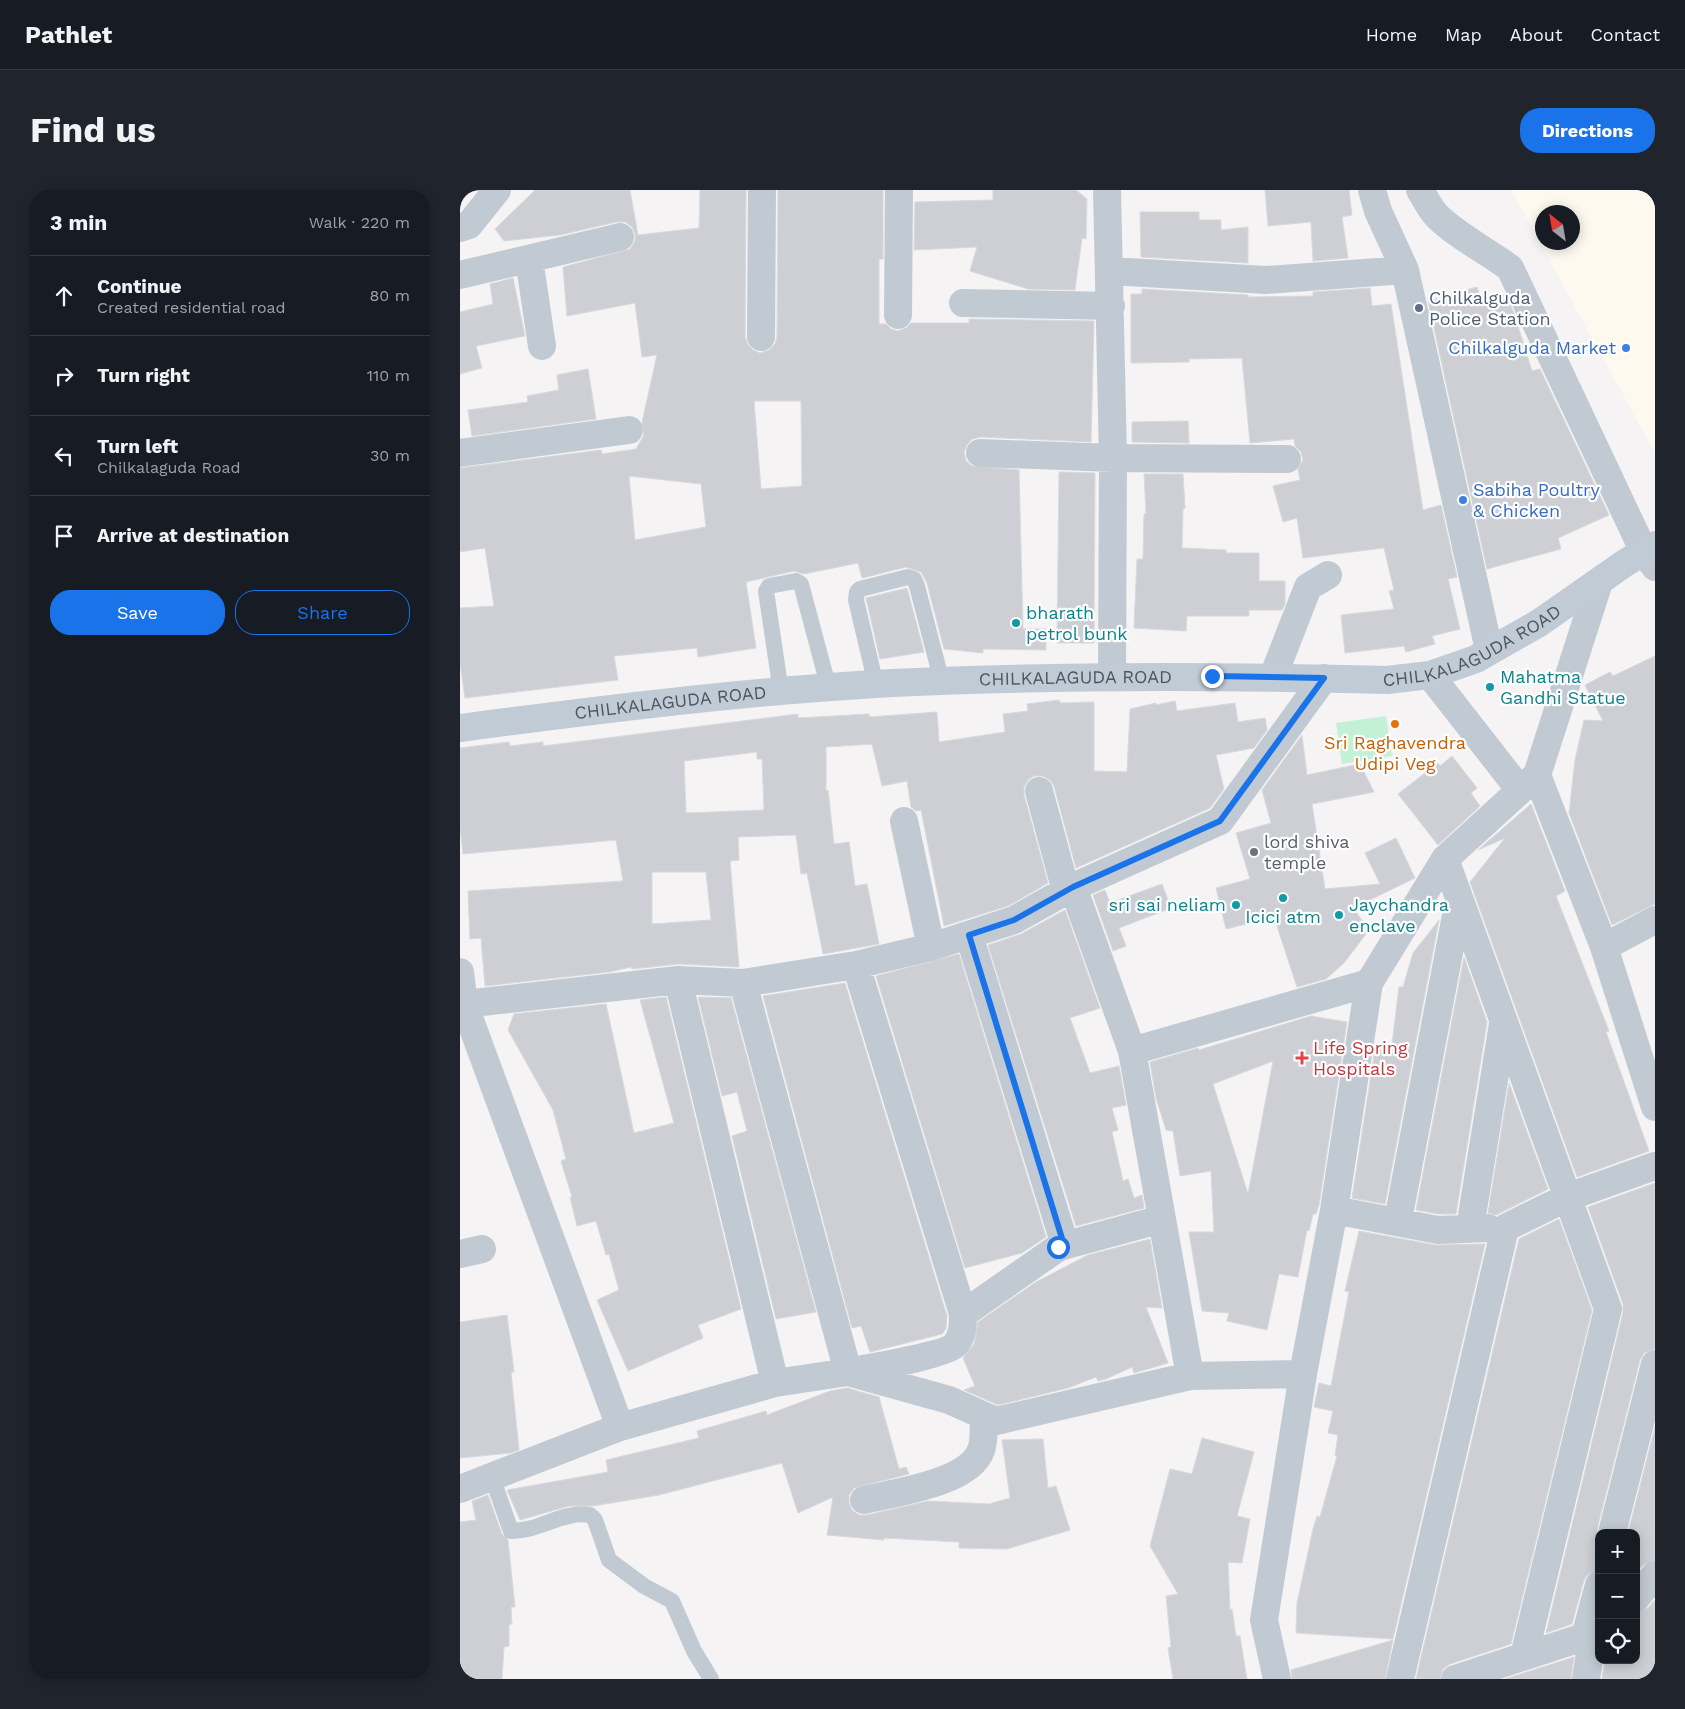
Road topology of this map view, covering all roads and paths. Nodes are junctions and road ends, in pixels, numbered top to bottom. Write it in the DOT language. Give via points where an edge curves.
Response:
graph roads {
  1 [pos="497,190"];
  2 [pos="762,190"];
  3 [pos="899,190"];
  4 [pos="1107,190"];
  5 [pos="1372,190"];
  6 [pos="1420,190"];
  7 [pos="460,228"];
  8 [pos="620,236"];
  9 [pos="529,259"];
  10 [pos="1405,270"];
  11 [pos="1110,271"];
  12 [pos="460,275"];
  13 [pos="963,303"];
  14 [pos="1111,306"];
  15 [pos="898,315"];
  16 [pos="761,337"];
  17 [pos="542,346"];
  18 [pos="629,430"];
  19 [pos="460,453"];
  20 [pos="980,453"];
  21 [pos="1112,458"];
  22 [pos="1288,459"];
  23 [pos="1651,555"];
  24 [pos="1328,575"];
  25 [pos="1599,582"];
  26 [pos="1489,650"];
  27 [pos="1430,675"];
  28 [pos="1112,676"];
  29 [pos="1273,677"];
  30 [pos="1324,678"];
  31 [pos="942,682"];
  32 [pos="876,684"];
  33 [pos="829,689"];
  34 [pos="781,692"];
  35 [pos="460,728"];
  36 [pos="1529,783"];
  37 [pos="1039,791"];
  38 [pos="904,821"];
  39 [pos="1444,859"];
  40 [pos="1070,889"];
  41 [pos="1460,899"];
  42 [pos="1655,920"];
  43 [pos="969,935"];
  44 [pos="1604,947"];
  45 [pos="931,948"];
  46 [pos="856,965"];
  47 [pos="460,972"];
  48 [pos="678,980"];
  49 [pos="743,983"];
  50 [pos="1369,983"];
  51 [pos="464,1004"];
  52 [pos="1504,1023"];
  53 [pos="1132,1051"];
  54 [pos="1655,1107"];
  55 [pos="1655,1166"];
  56 [pos="1568,1197"];
  57 [pos="1334,1210"];
  58 [pos="1162,1219"];
  59 [pos="1398,1220"];
  60 [pos="1470,1228"];
  61 [pos="1505,1228"];
  62 [pos="1064,1245"];
  63 [pos="963,1314"];
  64 [pos="1655,1364"];
  65 [pos="848,1372"];
  66 [pos="1303,1374"];
  67 [pos="1190,1376"];
  68 [pos="775,1383"];
  69 [pos="984,1416"];
  70 [pos="620,1427"];
  71 [pos="492,1477"];
  72 [pos="460,1489"];
  73 [pos="864,1500"];
  74 [pos="1613,1529"];
  75 [pos="1655,1575"];
  76 [pos="1640,1593"];
  77 [pos="1595,1613"];
  78 [pos="1592,1634"];
  79 [pos="1524,1656"];
  80 [pos="711,1679"];
  81 [pos="1277,1679"];
  82 [pos="1400,1679"];
  83 [pos="1455,1679"];
  84 [pos="1586,1679"];
  1 -- 7 [label="street" via="469,225"];
  2 -- 16 [label="street"];
  3 -- 15 [label="street"];
  4 -- 11 [label="street"];
  5 -- 10 [label="street"];
  6 -- 23 [label="street" via="1435,215 1450,228 1510,268"];
  8 -- 9 [label="street"];
  9 -- 12 [label="street"];
  9 -- 17 [label="street"];
  10 -- 11 [label="street" via="1266,280"];
  10 -- 26 [label="street"];
  11 -- 14 [label="street"];
  13 -- 14 [label="street"];
  14 -- 21 [label="street"];
  18 -- 19 [label="street"];
  20 -- 21 [label="street"];
  21 -- 22 [label="street"];
  21 -- 28 [label="street"];
  23 -- 25 [label="main road, CHILKALAGUDA ROAD"];
  24 -- 29 [label="street" via="1308,587"];
  25 -- 26 [label="main road, CHILKALAGUDA ROAD" via="1539,624"];
  25 -- 36 [label="street"];
  26 -- 27 [label="main road, CHILKALAGUDA ROAD"];
  27 -- 30 [label="main road, CHILKALAGUDA ROAD" via="1387,680"];
  27 -- 36 [label="street"];
  28 -- 29 [label="main road, CHILKALAGUDA ROAD"];
  28 -- 31 [label="main road, CHILKALAGUDA ROAD"];
  29 -- 30 [label="main road, CHILKALAGUDA ROAD"];
  30 -- 40 [label="street" via="1220,821"];
  31 -- 32 [label="main road, CHILKALAGUDA ROAD"];
  31 -- 32 [label="lane" via="917,586 914,579 908,577 857,592 856,600"];
  32 -- 33 [label="main road, CHILKALAGUDA ROAD"];
  33 -- 34 [label="main road, CHILKALAGUDA ROAD"];
  33 -- 34 [label="lane" via="801,584 796,580 768,586 766,591"];
  34 -- 35 [label="main road, CHILKALAGUDA ROAD" via="656,703"];
  36 -- 39 [label="street"];
  36 -- 44 [label="street"];
  37 -- 40 [label="street"];
  38 -- 45 [label="street"];
  39 -- 41 [label="street"];
  39 -- 50 [label="street"];
  40 -- 43 [label="street" via="1014,920"];
  40 -- 53 [label="street"];
  41 -- 52 [label="street"];
  41 -- 59 [label="street"];
  42 -- 44 [label="street"];
  43 -- 45 [label="street"];
  43 -- 62 [label="street"];
  44 -- 54 [label="street"];
  45 -- 46 [label="street"];
  46 -- 49 [label="street"];
  46 -- 63 [label="street"];
  47 -- 51 [label="street"];
  48 -- 49 [label="street"];
  48 -- 51 [label="street"];
  48 -- 68 [label="street"];
  49 -- 65 [label="street"];
  50 -- 53 [label="street"];
  50 -- 57 [label="street"];
  51 -- 70 [label="street"];
  52 -- 56 [label="street"];
  52 -- 60 [label="street"];
  53 -- 58 [label="street"];
  55 -- 56 [label="street"];
  56 -- 61 [label="street"];
  56 -- 79 [label="street" via="1608,1309"];
  57 -- 59 [label="street"];
  57 -- 66 [label="street"];
  58 -- 62 [label="street"];
  58 -- 67 [label="street"];
  59 -- 60 [label="street" via="1438,1230"];
  60 -- 61 [label="street"];
  61 -- 82 [label="street"];
  62 -- 63 [label="street"];
  63 -- 65 [label="street" via="963,1329 956,1345 940,1352"];
  64 -- 74 [label="street"];
  65 -- 68 [label="street"];
  65 -- 69 [label="street" via="949,1400"];
  66 -- 67 [label="street"];
  66 -- 81 [label="street" via="1264,1620"];
  67 -- 69 [label="street" via="996,1421"];
  68 -- 70 [label="street"];
  69 -- 73 [label="street" via="981,1450 975,1461 962,1471 943,1481"];
  70 -- 71 [label="street"];
  71 -- 72 [label="street"];
  71 -- 80 [label="lane" via="511,1531 573,1515 590,1514 609,1560 672,1601 694,1651"];
  75 -- 76 [label="street"];
  77 -- 78 [label="street"];
  78 -- 79 [label="street"];
  78 -- 84 [label="street"];
  79 -- 83 [label="street"];
}
